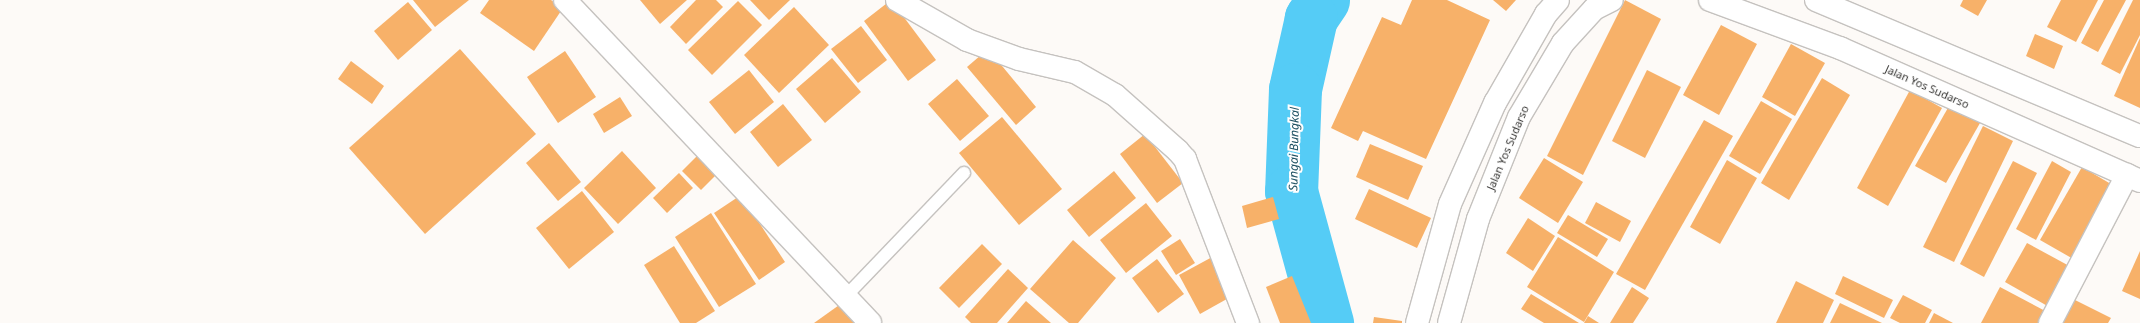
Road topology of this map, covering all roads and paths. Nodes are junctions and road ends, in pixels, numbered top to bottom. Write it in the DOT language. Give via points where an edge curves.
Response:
graph roads {
  1 [pos="565,0"];
  2 [pos="897,0"];
  3 [pos="1558,0"];
  4 [pos="1612,0"];
  5 [pos="1710,0"];
  6 [pos="1820,1"];
  7 [pos="2140,136"];
  8 [pos="964,173"];
  9 [pos="2133,178"];
  10 [pos="845,297"];
  11 [pos="870,323"];
  12 [pos="1248,323"];
  13 [pos="1417,323"];
  14 [pos="1450,323"];
  15 [pos="2050,323"];
  1 -- 10 [label="main road"];
  2 -- 12 [label="main road" via="967,40 1018,60 1075,72 1115,95 1178,151 1185,159"];
  3 -- 13 [label="main road" via="1546,14 1495,103 1450,204"];
  4 -- 14 [label="main road, Jalan Yos Sudarso" via="1594,9 1562,43 1519,117 1478,219"];
  5 -- 9 [label="main road, Jalan Yos Sudarso" via="1840,48"];
  6 -- 7 [label="main road"];
  8 -- 10 [label="lane"];
  9 -- 15 [label="main road"];
  10 -- 11 [label="main road"];
}
